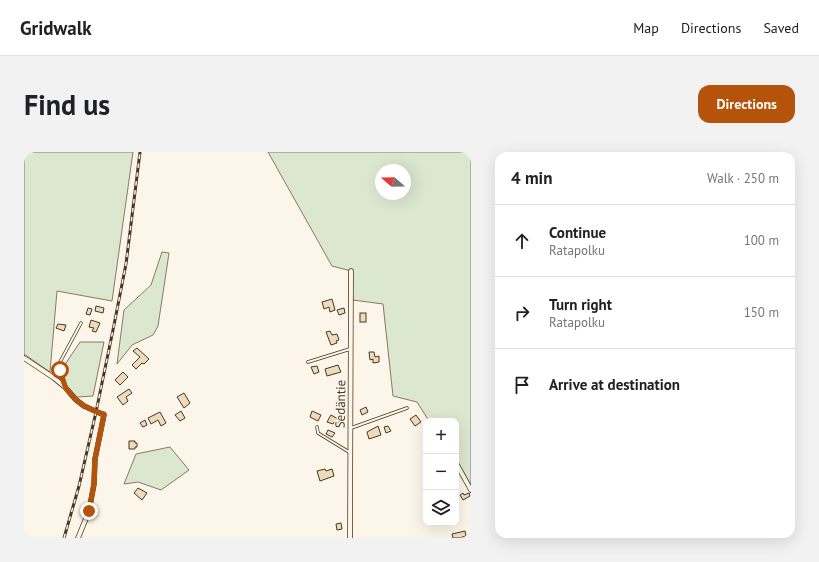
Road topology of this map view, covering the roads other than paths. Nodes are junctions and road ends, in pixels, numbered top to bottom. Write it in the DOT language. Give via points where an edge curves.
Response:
graph roads {
  1 [pos="351,271"];
  2 [pos="81,323"];
  3 [pos="351,349"];
  4 [pos="24,358"];
  5 [pos="308,362"];
  6 [pos="65,387"];
  7 [pos="407,408"];
  8 [pos="317,427"];
  9 [pos="350,428"];
  10 [pos="350,452"];
  11 [pos="459,468"];
  12 [pos="471,490"];
  13 [pos="78,538"];
  14 [pos="350,538"];
  1 -- 3 [label="street, Sedäntie"];
  2 -- 6 [label="lane" via="60,362"];
  3 -- 5 [label="lane"];
  3 -- 9 [label="street, Sedäntie"];
  4 -- 6 [label="street"];
  6 -- 13 [label="street" via="84,406 104,414 95,459 89,511"];
  7 -- 9 [label="lane"];
  8 -- 10 [label="lane" via="318,433"];
  9 -- 10 [label="street, Sedäntie"];
  10 -- 14 [label="street, Sedäntie"];
  11 -- 12 [label="street"];
}
